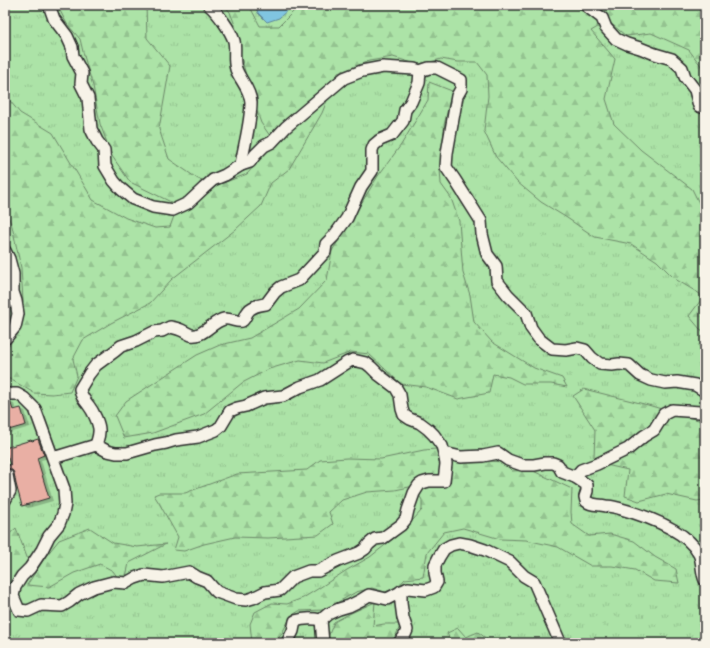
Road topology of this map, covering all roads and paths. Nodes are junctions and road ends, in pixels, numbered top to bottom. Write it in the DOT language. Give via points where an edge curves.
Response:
graph roads {
  1 [pos="49,5"];
  2 [pos="209,5"];
  3 [pos="586,5"];
  4 [pos="420,71"];
  5 [pos="705,108"];
  6 [pos="241,165"];
  7 [pos="5,251"];
  8 [pos="5,339"];
  9 [pos="705,392"];
  10 [pos="6,393"];
  11 [pos="705,414"];
  12 [pos="96,445"];
  13 [pos="444,453"];
  14 [pos="52,458"];
  15 [pos="7,475"];
  16 [pos="575,477"];
  17 [pos="5,500"];
  18 [pos="705,580"];
  19 [pos="401,591"];
  20 [pos="321,620"];
  21 [pos="287,643"];
  22 [pos="324,643"];
  23 [pos="399,643"];
  24 [pos="562,643"];
  1 -- 6 [label="lane" via="54,19 72,46 73,56 82,73 81,84 88,98 91,129 104,150 105,166 121,189 133,199 153,207 174,210 188,203 213,180"];
  2 -- 6 [label="lane" via="216,11 234,41 236,67 251,100"];
  3 -- 5 [label="lane" via="602,18 606,28 616,39 672,59 682,68 685,77 696,90 699,106"];
  4 -- 6 [label="lane" via="414,68 383,67 344,78 272,142 264,146 250,162"];
  4 -- 9 [label="lane" via="437,68 461,80 446,167 481,220 487,254 496,266 497,281 526,313 531,328 539,338 552,349 578,348 585,350 600,364 629,365 640,375 651,380 695,385"];
  4 -- 12 [label="lane" via="419,83 405,110 403,121 392,135 374,145 372,171 361,187 347,218 326,244 325,252 299,280 281,287 266,304 252,307 242,321 225,319 196,335 170,327 154,332 121,346 88,374 80,389 81,396 94,414 100,430"];
  7 -- 8 [label="lane" via="13,274 13,292 18,314 15,327"];
  10 -- 14 [label="lane" via="17,394 36,409"];
  11 -- 16 [label="lane" via="672,410 664,414 654,430 628,449 581,470"];
  12 -- 13 [label="lane" via="107,451 127,453 198,437 221,426 230,411 264,398 283,396 320,380 353,360 366,363 396,388 404,415 428,429 442,446"];
  12 -- 14 [label="lane"];
  13 -- 14 [label="lane" via="444,480 419,485 406,519 401,525 383,538 375,539 359,553 318,571 293,577 280,590 265,592 246,600 236,599 217,592 206,580 189,572 163,577 144,575 126,583 113,582 94,587 62,606 41,605 28,611 19,610 13,596 15,587 42,550 63,514 64,489"];
  13 -- 16 [label="lane" via="461,457 498,453 522,465 554,462 562,472"];
  15 -- 17 [label="lane" via="10,491"];
  16 -- 18 [label="lane" via="586,485 585,497 588,503 629,511 678,532 699,553"];
  19 -- 20 [label="lane" via="387,599 369,595 349,606 339,608"];
  19 -- 23 [label="lane" via="407,630"];
  19 -- 24 [label="lane" via="408,588 426,590 434,587 437,582 435,565 438,557 451,545 470,545 510,562 534,582"];
  20 -- 21 [label="lane" via="310,618 295,621"];
  20 -- 22 [label="lane"];
}
